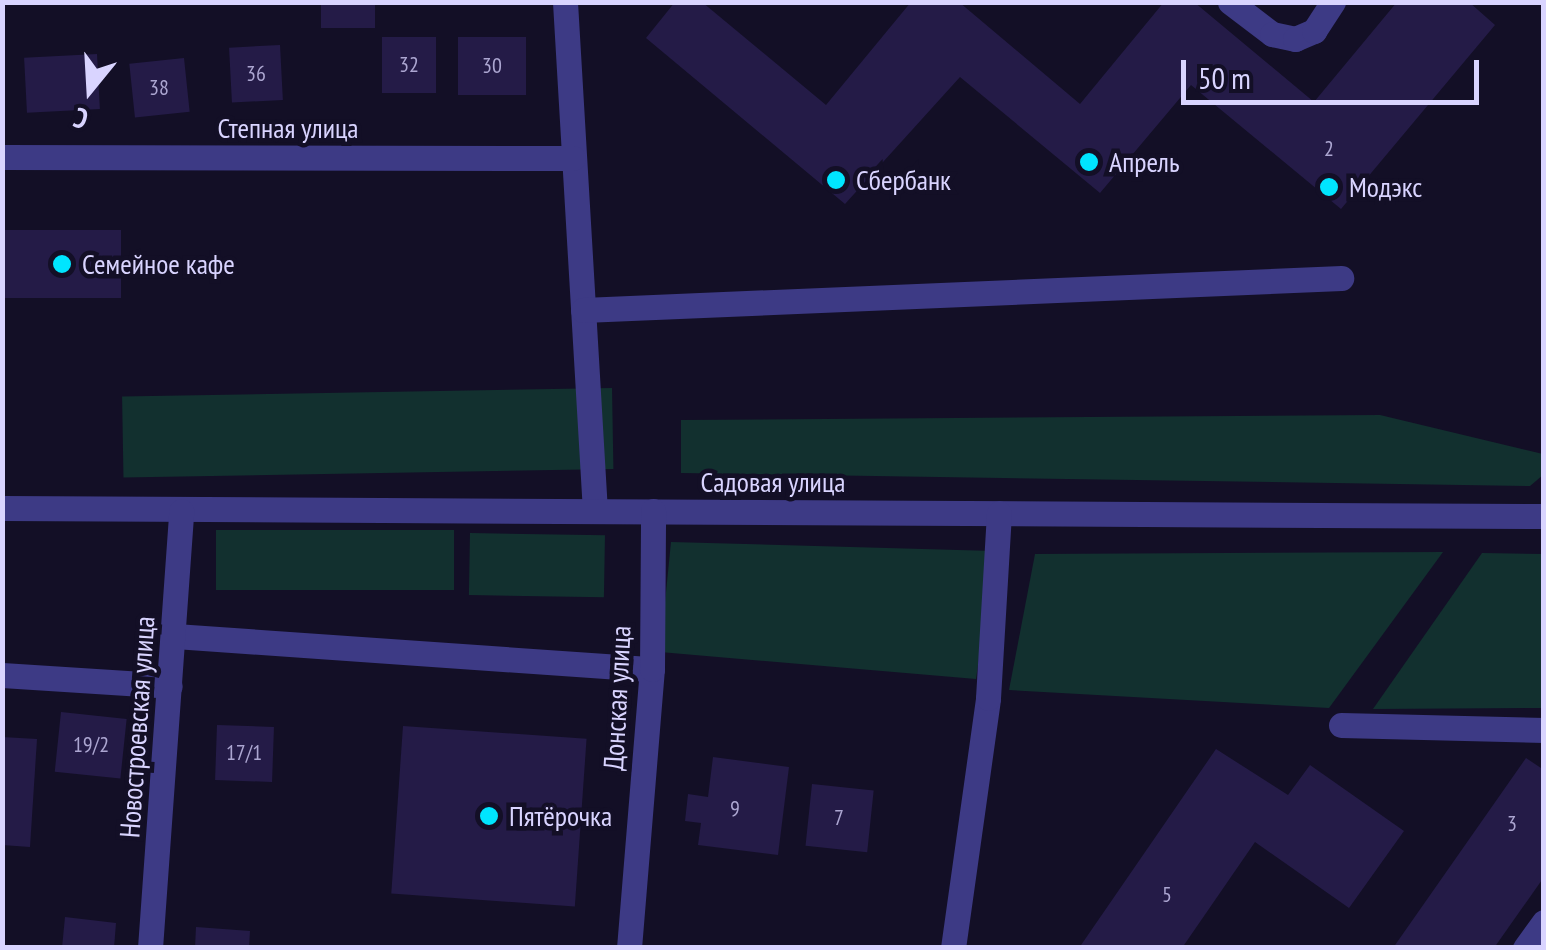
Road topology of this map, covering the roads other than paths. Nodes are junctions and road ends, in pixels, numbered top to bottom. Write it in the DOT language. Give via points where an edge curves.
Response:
graph roads {
  1 [pos="565,2"];
  2 [pos="1230,2"];
  3 [pos="1333,2"];
  4 [pos="2,157"];
  5 [pos="574,158"];
  6 [pos="1341,278"];
  7 [pos="582,310"];
  8 [pos="2,508"];
  9 [pos="181,511"];
  10 [pos="595,511"];
  11 [pos="653,511"];
  12 [pos="1000,513"];
  13 [pos="1544,516"];
  14 [pos="175,636"];
  15 [pos="652,668"];
  16 [pos="2,675"];
  17 [pos="170,686"];
  18 [pos="1341,725"];
  19 [pos="1544,730"];
  20 [pos="1544,922"];
  21 [pos="150,948"];
  22 [pos="629,948"];
  23 [pos="953,948"];
  24 [pos="1525,948"];
  1 -- 5 [label="street"];
  2 -- 3 [label="street" via="1272,34 1295,39 1314,31"];
  4 -- 5 [label="street, Степная улица"];
  5 -- 7 [label="street"];
  6 -- 7 [label="street"];
  7 -- 10 [label="street"];
  8 -- 9 [label="street, Садовая улица"];
  9 -- 10 [label="street, Садовая улица"];
  9 -- 14 [label="street, Новостроевская улица"];
  10 -- 11 [label="street, Садовая улица"];
  11 -- 12 [label="street, Садовая улица"];
  11 -- 15 [label="street, Донская улица"];
  12 -- 13 [label="street, Садовая улица"];
  12 -- 23 [label="street" via="988,698"];
  14 -- 15 [label="street"];
  14 -- 17 [label="street, Новостроевская улица"];
  15 -- 22 [label="street, Донская улица"];
  16 -- 17 [label="street"];
  17 -- 21 [label="street, Новостроевская улица"];
  18 -- 19 [label="street"];
  20 -- 24 [label="street"];
}
